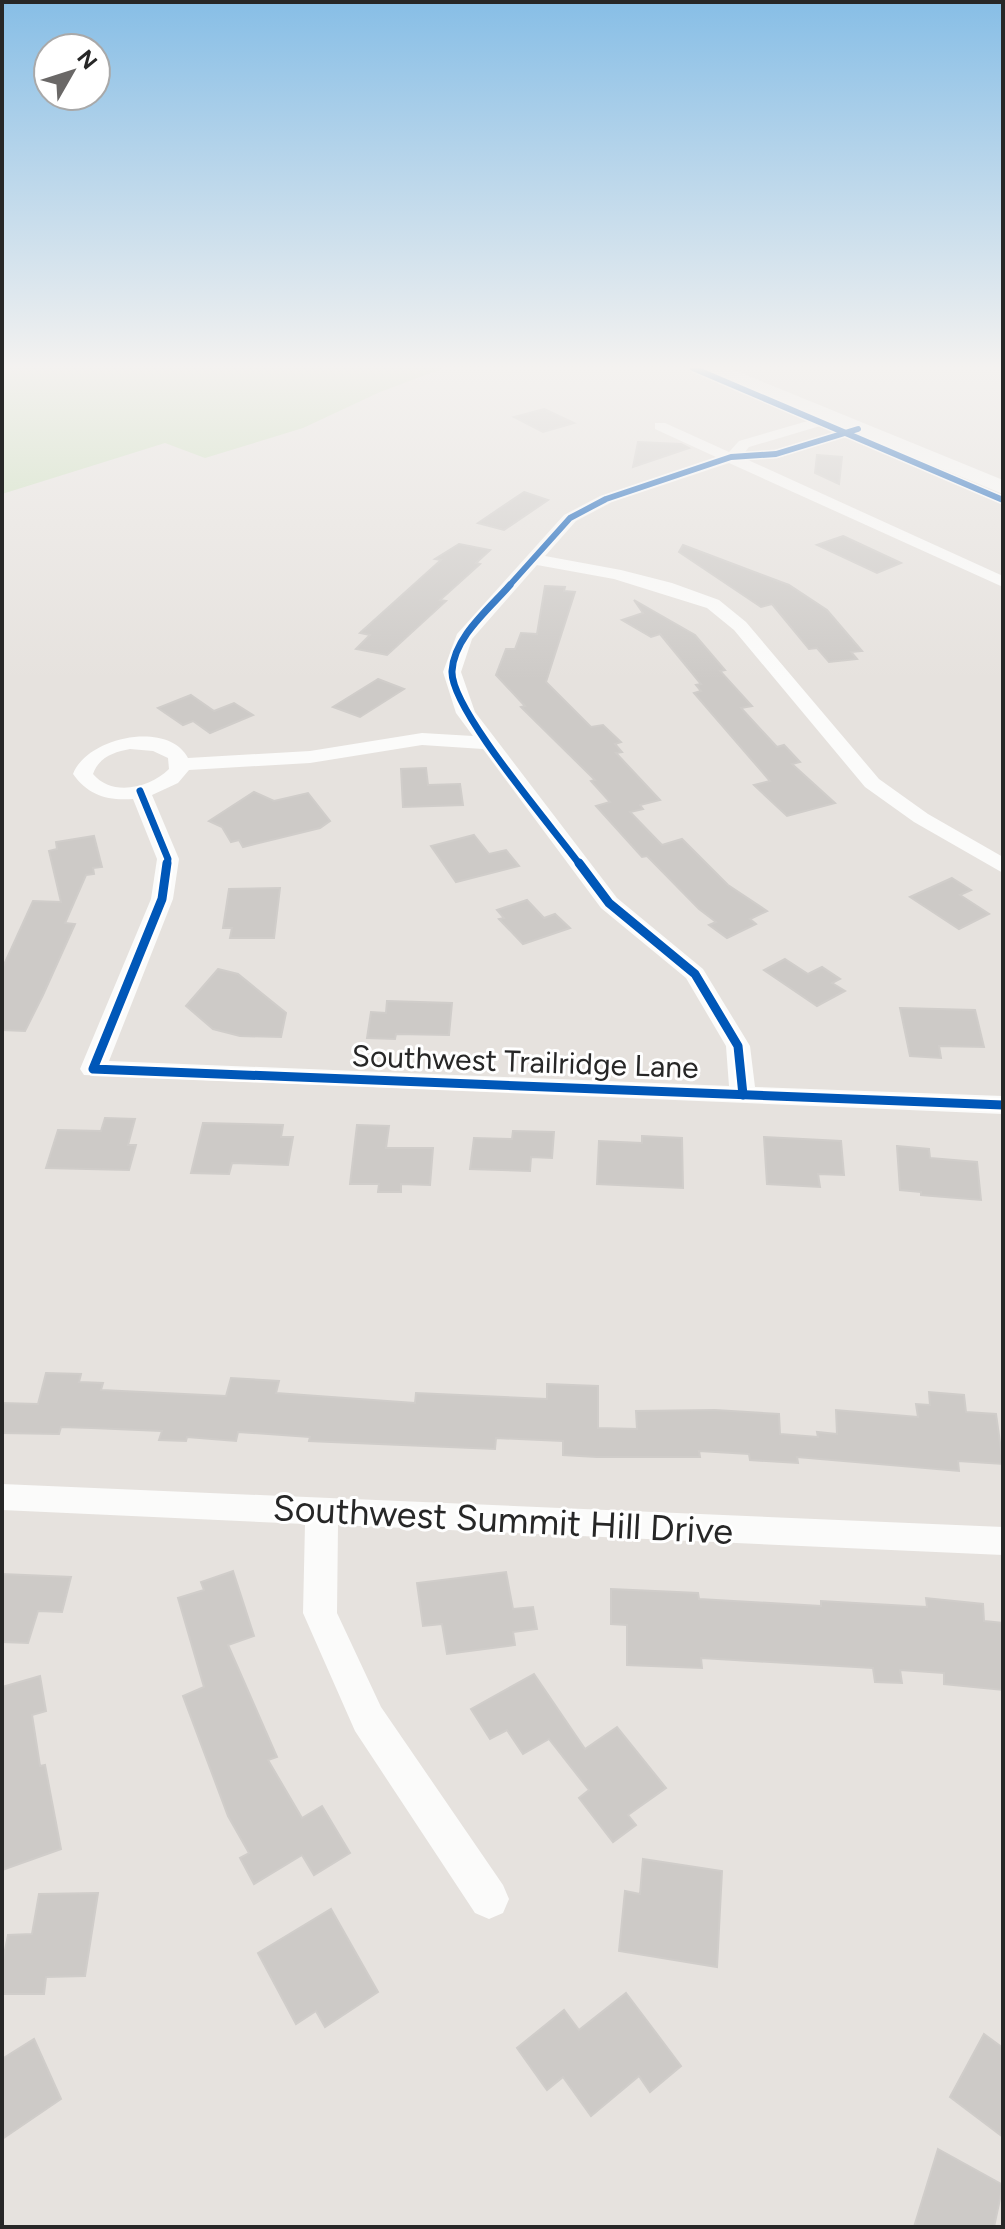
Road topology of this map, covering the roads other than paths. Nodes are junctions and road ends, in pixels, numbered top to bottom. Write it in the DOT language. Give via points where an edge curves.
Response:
graph roads {
  1 [pos="686,472"];
  2 [pos="764,472"];
  3 [pos="964,472"];
  4 [pos="1003,488"];
  5 [pos="531,559"];
  6 [pos="1003,582"];
  7 [pos="466,713"];
  8 [pos="422,739"];
  9 [pos="488,743"];
  10 [pos="180,764"];
  11 [pos="140,791"];
  12 [pos="1003,866"];
  13 [pos="743,1095"];
  14 [pos="1003,1105"];
  15 [pos="2,1497"];
  16 [pos="322,1511"];
  17 [pos="1003,1541"];
  18 [pos="489,1899"];
  1 -- 5 [label="street" via="606,499 570,518"];
  2 -- 6 [label="street"];
  3 -- 4 [label="street"];
  5 -- 7 [label="street" via="463,638 452,672"];
  5 -- 12 [label="street" via="615,574 713,604 740,626 872,783"];
  7 -- 8 [label="street"];
  7 -- 9 [label="street"];
  8 -- 9 [label="street"];
  8 -- 10 [label="street" via="310,757"];
  9 -- 13 [label="street" via="609,903 695,974 738,1046"];
  10 -- 11 [label="street" via="169,781"];
  10 -- 11 [label="street" via="178,756 159,745 130,743 101,751 85,766 83,774 96,787"];
  11 -- 13 [label="street, Southwest Trailridge Lane" via="168,859 162,899 93,1069"];
  13 -- 14 [label="street, Southwest Trailridge Lane"];
  15 -- 16 [label="street, Southwest Summit Hill Drive"];
  16 -- 17 [label="street, Southwest Summit Hill Drive"];
  16 -- 18 [label="street" via="320,1613 368,1719"];
}
